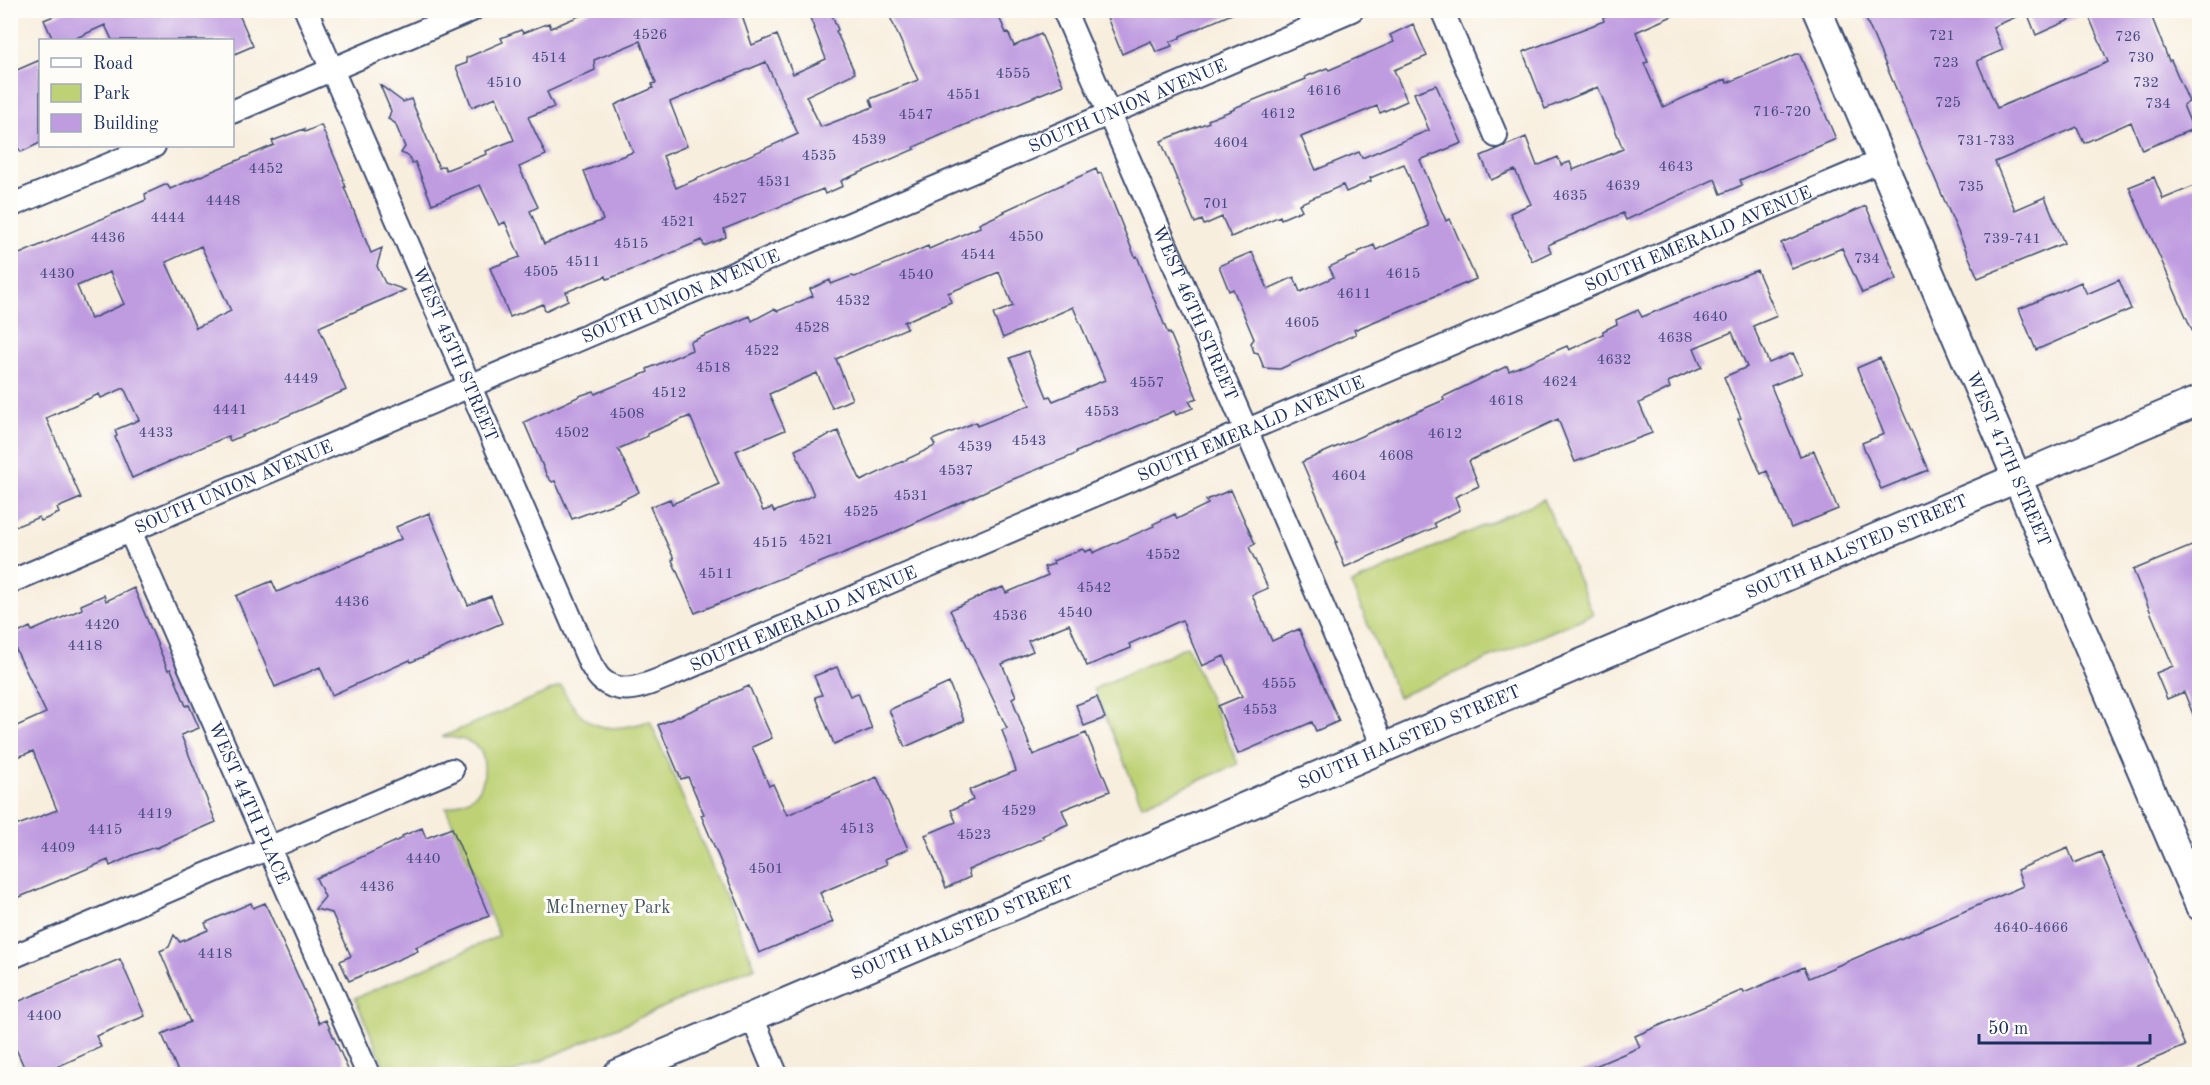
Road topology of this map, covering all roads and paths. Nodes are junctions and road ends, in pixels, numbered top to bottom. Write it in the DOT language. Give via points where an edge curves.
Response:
graph roads {
  1 [pos="306,10"];
  2 [pos="472,10"];
  3 [pos="1064,10"];
  4 [pos="1352,10"];
  5 [pos="1442,10"];
  6 [pos="1817,10"];
  7 [pos="332,70"];
  8 [pos="234,111"];
  9 [pos="1109,114"];
  10 [pos="1496,136"];
  11 [pos="152,147"];
  12 [pos="1881,160"];
  13 [pos="10,206"];
  14 [pos="469,387"];
  15 [pos="2199,400"];
  16 [pos="1246,430"];
  17 [pos="2018,477"];
  18 [pos="130,531"];
  19 [pos="10,582"];
  20 [pos="618,687"];
  21 [pos="1384,748"];
  22 [pos="452,770"];
  23 [pos="268,848"];
  24 [pos="2199,906"];
  25 [pos="10,958"];
  26 [pos="752,1017"];
  27 [pos="368,1074"];
  28 [pos="618,1074"];
  29 [pos="776,1074"];
  1 -- 7 [label="street, WEST 45TH STREET"];
  2 -- 7 [label="street"];
  3 -- 9 [label="street, WEST 46TH STREET"];
  4 -- 9 [label="street, SOUTH UNION AVENUE"];
  5 -- 10 [label="street"];
  6 -- 12 [label="main road, WEST 47TH STREET"];
  7 -- 8 [label="street"];
  7 -- 14 [label="street, WEST 45TH STREET"];
  9 -- 14 [label="street, SOUTH UNION AVENUE"];
  9 -- 16 [label="street, WEST 46TH STREET"];
  11 -- 13 [label="street"];
  12 -- 16 [label="street, SOUTH EMERALD AVENUE"];
  12 -- 17 [label="main road, WEST 47TH STREET"];
  14 -- 18 [label="street, SOUTH UNION AVENUE"];
  14 -- 20 [label="street, WEST 45TH STREET" via="591,665 602,680"];
  15 -- 17 [label="main road, SOUTH HALSTED STREET"];
  16 -- 20 [label="street, SOUTH EMERALD AVENUE" via="653,682 633,689"];
  16 -- 21 [label="street, WEST 46TH STREET"];
  17 -- 21 [label="main road, SOUTH HALSTED STREET"];
  17 -- 24 [label="main road, WEST 47TH STREET"];
  18 -- 19 [label="street, SOUTH UNION AVENUE"];
  18 -- 23 [label="street, WEST 44TH PLACE"];
  21 -- 26 [label="main road, SOUTH HALSTED STREET"];
  22 -- 23 [label="street"];
  23 -- 25 [label="street"];
  23 -- 27 [label="street, WEST 44TH PLACE"];
  26 -- 28 [label="main road, SOUTH HALSTED STREET"];
  26 -- 29 [label="street"];
}
